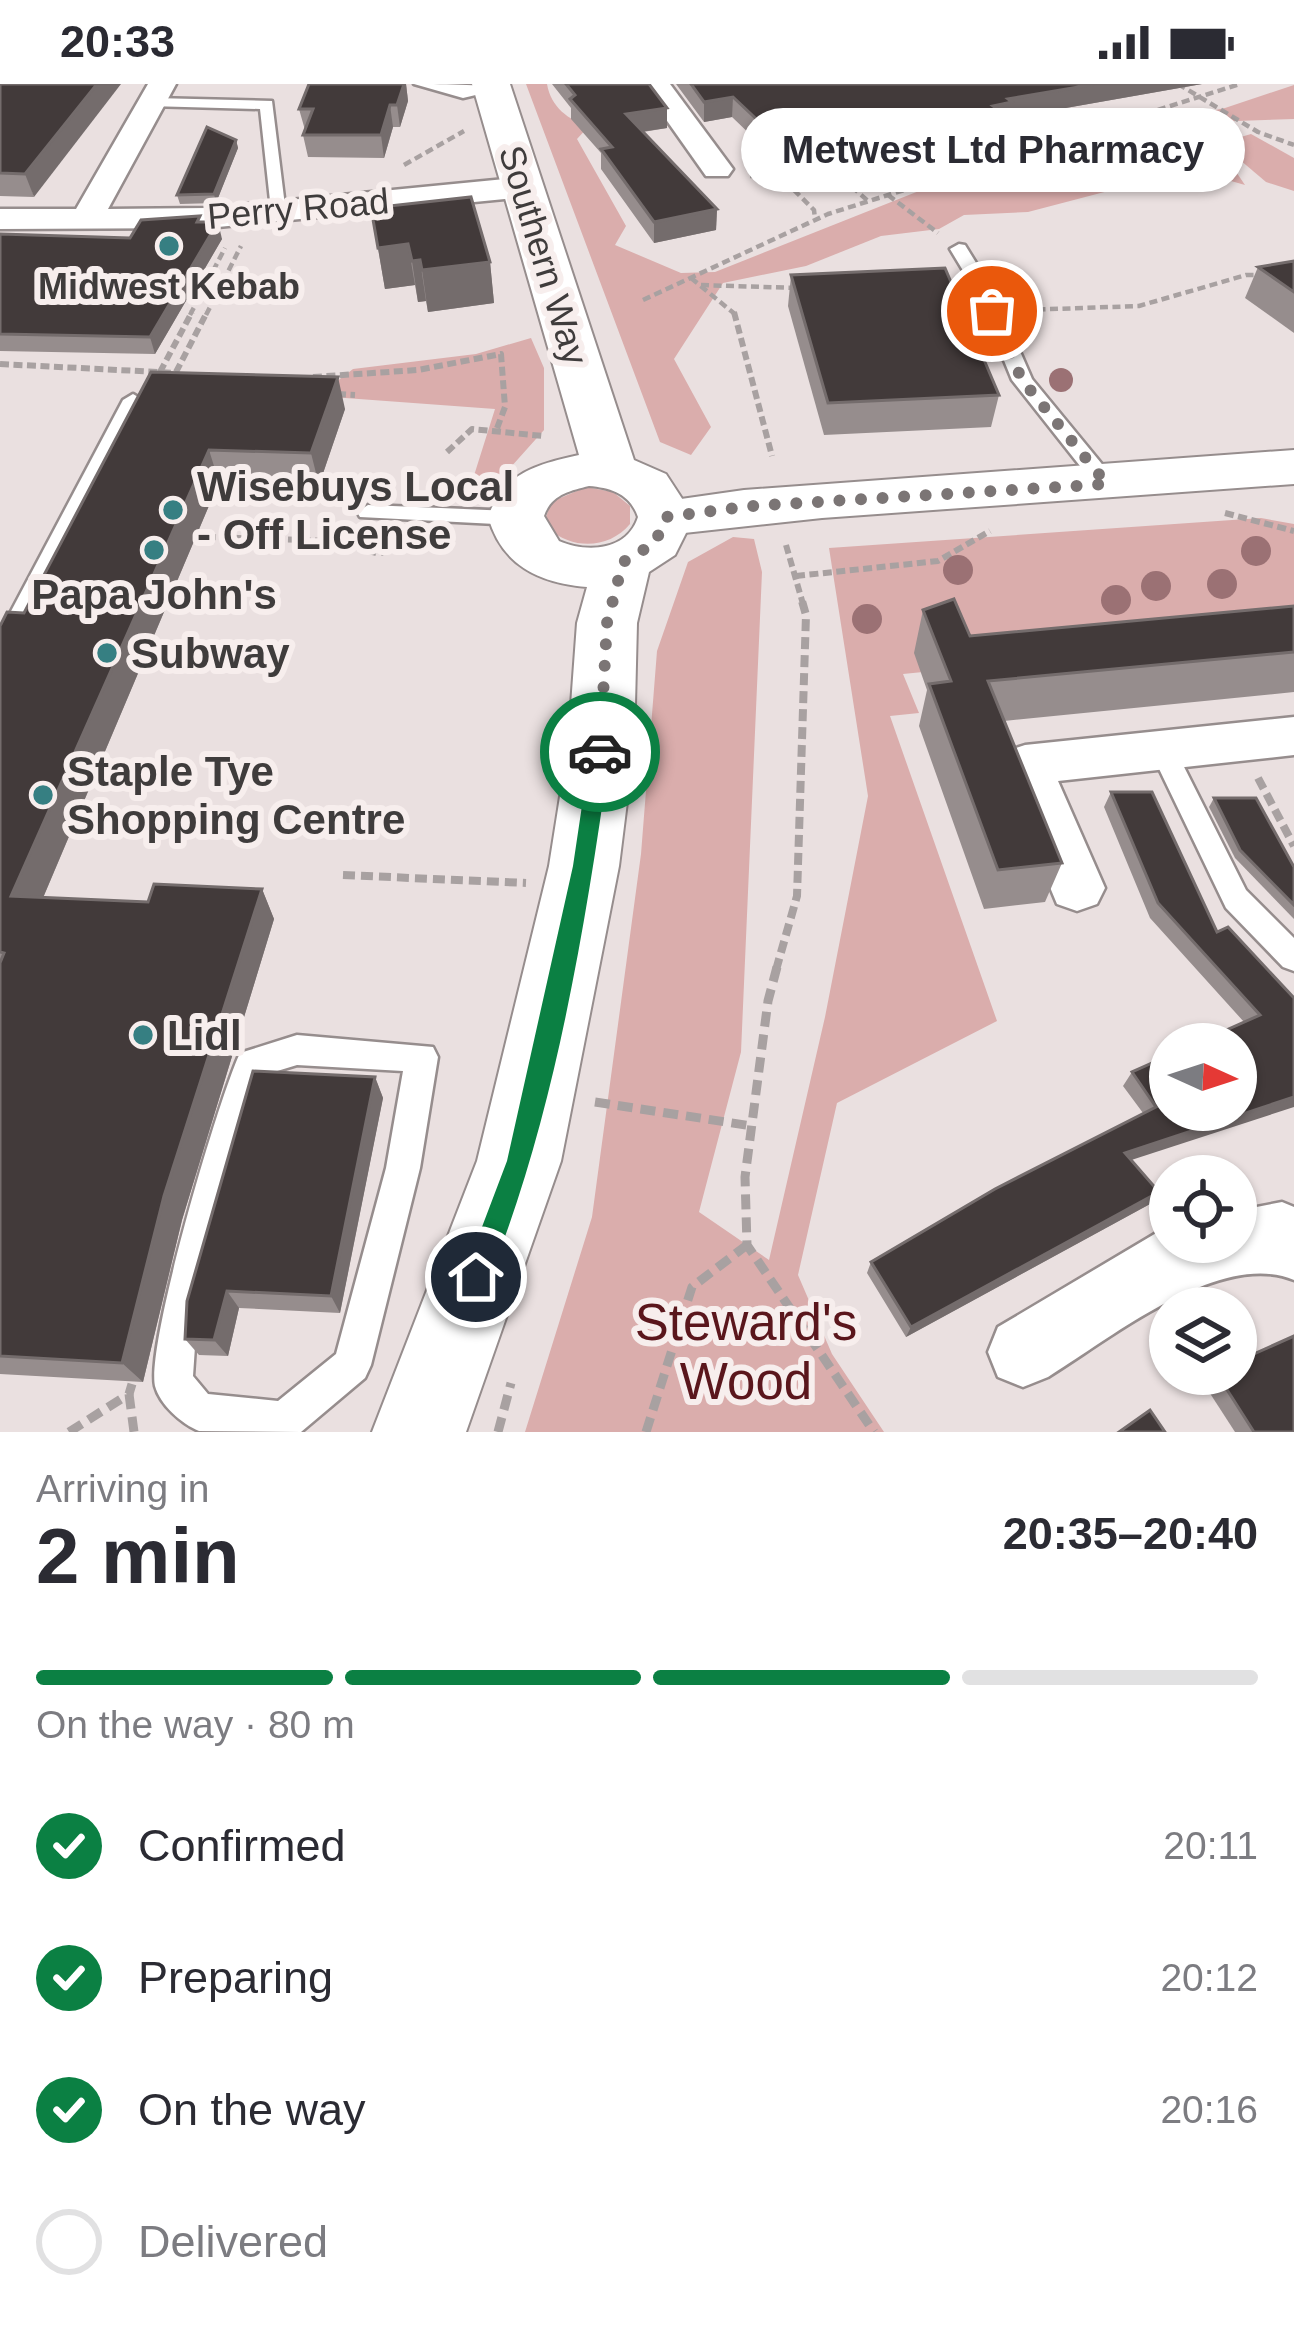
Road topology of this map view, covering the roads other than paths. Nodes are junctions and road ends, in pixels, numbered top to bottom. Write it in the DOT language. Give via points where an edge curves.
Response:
graph roads {
  1 [pos="422,84"];
  2 [pos="656,84"];
  3 [pos="158,93"];
  4 [pos="485,100"];
  5 [pos="717,170"];
  6 [pos="524,187"];
  7 [pos="260,212"];
  8 [pos="0,219"];
  9 [pos="85,221"];
  10 [pos="958,249"];
  11 [pos="133,400"];
  12 [pos="1294,467"];
  13 [pos="587,478"];
  14 [pos="1107,484"];
  15 [pos="368,512"];
  16 [pos="601,584"];
  17 [pos="0,656"];
  18 [pos="1294,736"];
  19 [pos="1163,750"];
  20 [pos="1077,889"];
  21 [pos="1294,958"];
  22 [pos="297,1050"];
  23 [pos="1294,1246"];
  24 [pos="1023,1352"];
  25 [pos="419,1432"];
  1 -- 4 [label="lane"];
  2 -- 5 [label="street"];
  3 -- 7 [label="lane" via="267,104"];
  3 -- 9 [label="street"];
  4 -- 6 [label="main road, Southern Way"];
  6 -- 7 [label="street, Perry Road"];
  6 -- 13 [label="main road, Southern Way" via="564,309"];
  7 -- 9 [label="street, Perry Road"];
  8 -- 9 [label="street, Perry Road"];
  10 -- 14 [label="lane" via="1022,380"];
  11 -- 17 [label="lane"];
  12 -- 14 [label="main road"];
  13 -- 14 [label="main road" via="770,503"];
  13 -- 15 [label="lane"];
  13 -- 16 [label="main road" via="655,543"];
  13 -- 16 [label="main road" via="517,535 529,550"];
  16 -- 25 [label="main road" via="601,746 584,866 519,1161"];
  18 -- 19 [label="street"];
  19 -- 20 [label="street" via="1025,765"];
  19 -- 21 [label="lane" via="1236,899"];
  22 -- 22 [label="lane" via="250,1064 179,1317 173,1383 199,1412 284,1421 352,1365 403,1168 422,1057"];
  23 -- 24 [label="street" via="1282,1235 1182,1256"];
}
